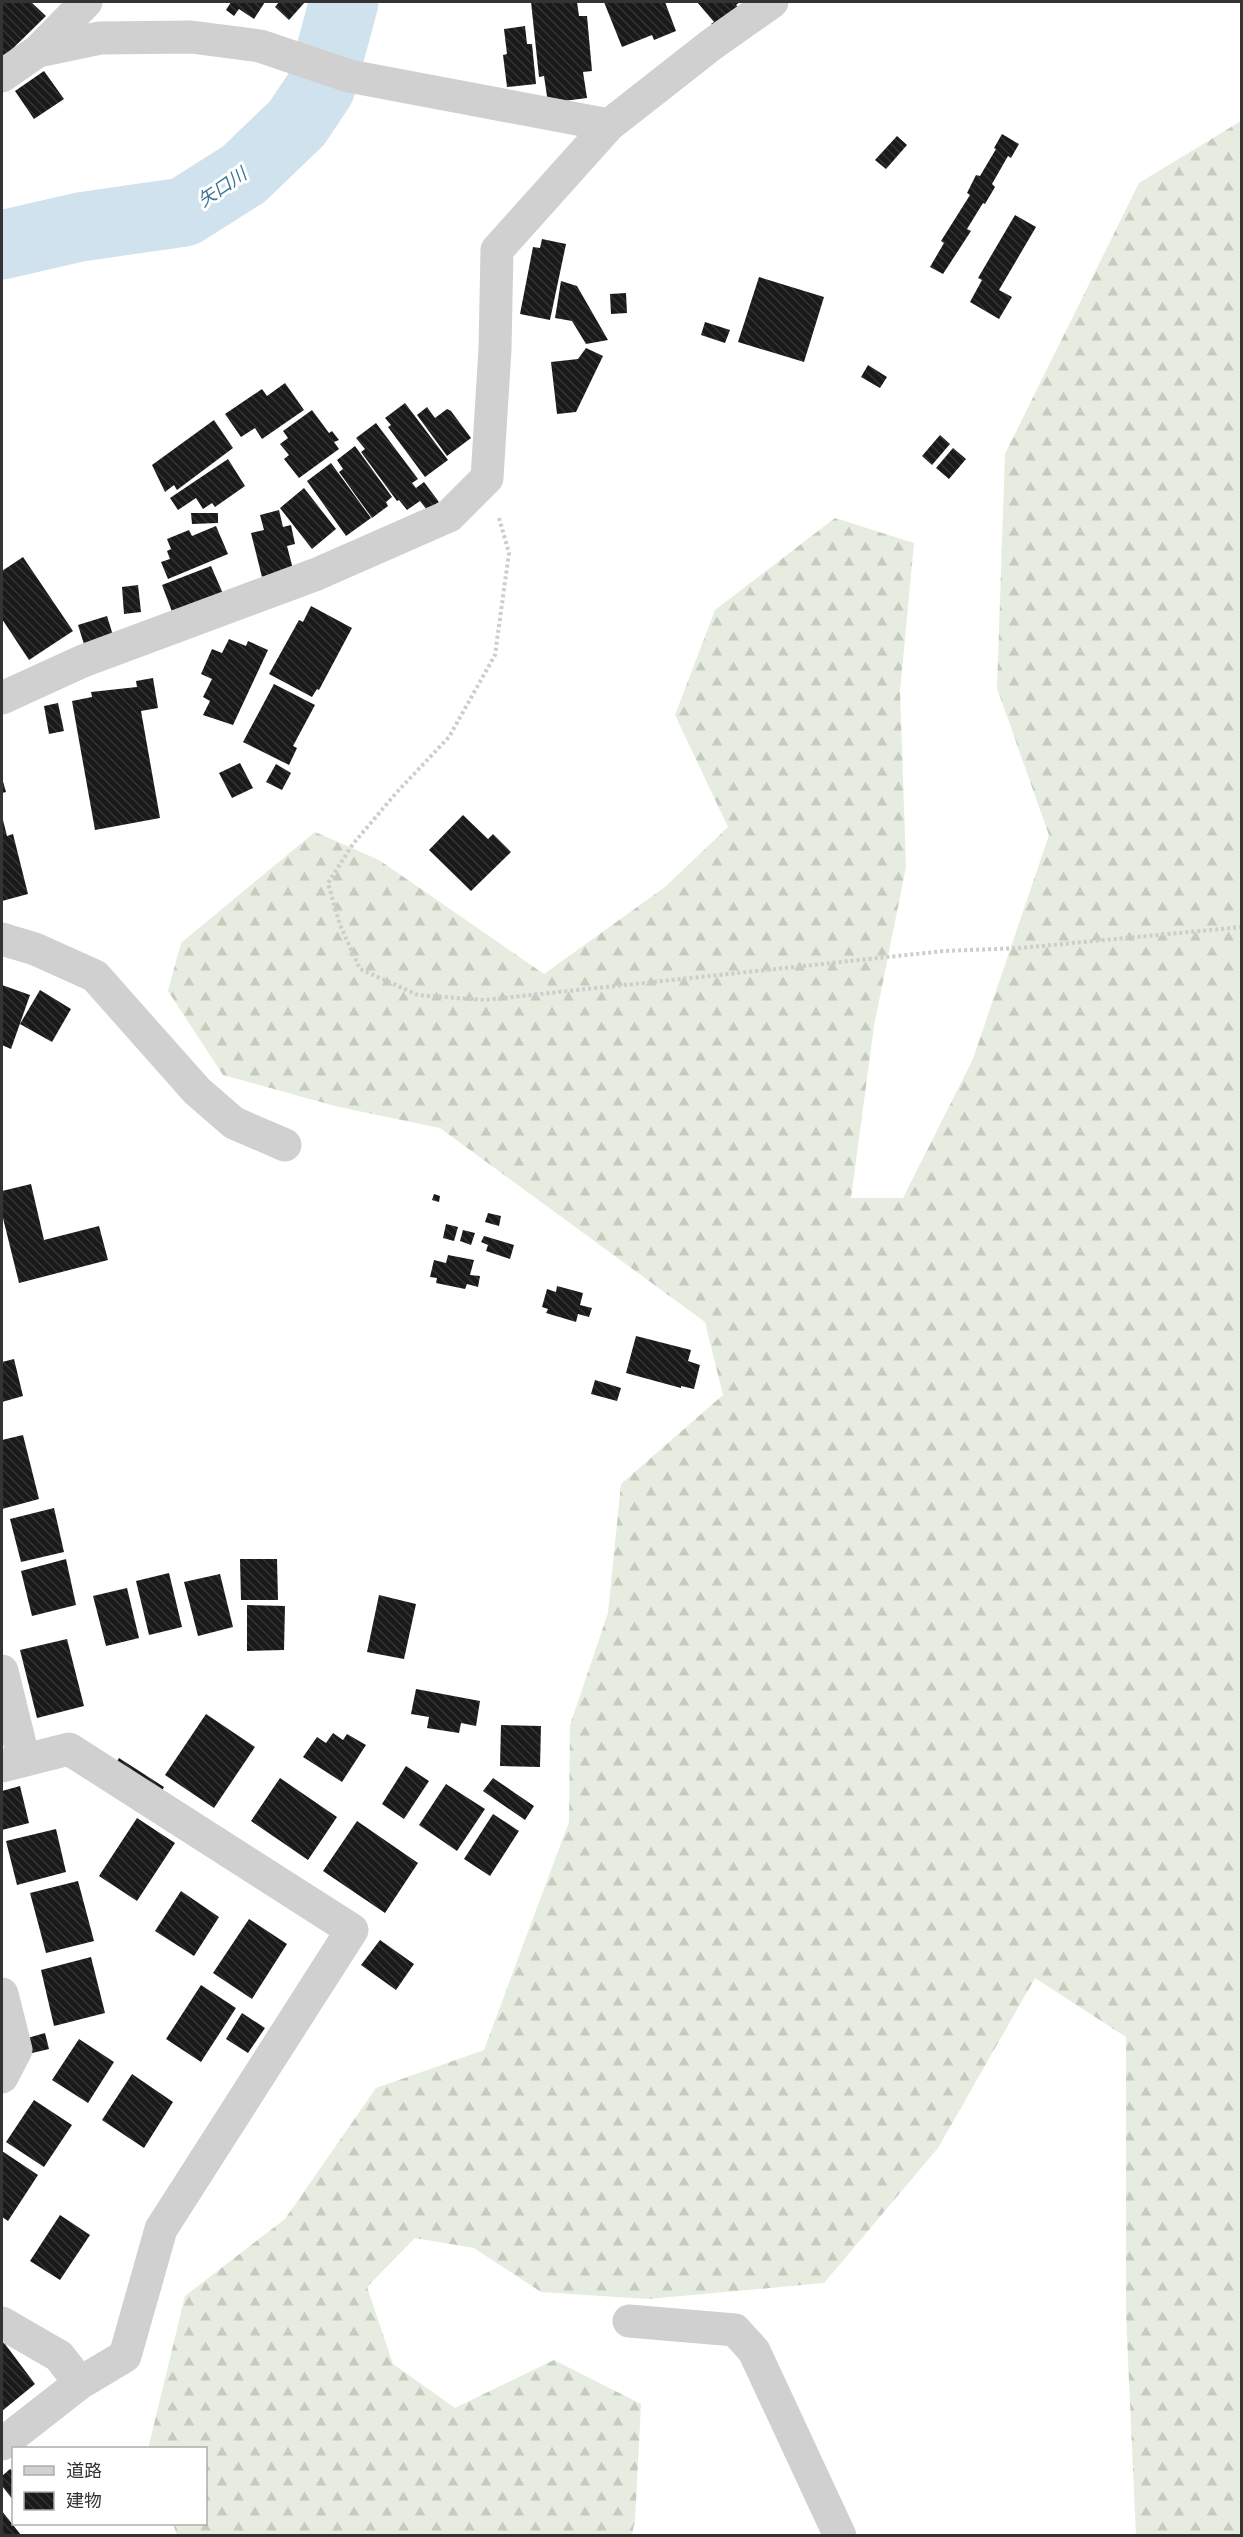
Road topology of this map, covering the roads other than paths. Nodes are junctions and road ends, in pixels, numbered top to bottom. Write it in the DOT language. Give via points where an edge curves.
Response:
graph roads {
  1 [pos="86,2"];
  2 [pos="772,2"];
  3 [pos="38,51"];
  4 [pos="2,76"];
  5 [pos="609,124"];
  6 [pos="2,698"];
  7 [pos="2,939"];
  8 [pos="285,1145"];
  9 [pos="2,1671"];
  10 [pos="13,1763"];
  11 [pos="2,1994"];
  12 [pos="2,2077"];
  13 [pos="629,2321"];
  14 [pos="2,2323"];
  15 [pos="81,2383"];
  16 [pos="2,2444"];
  17 [pos="840,2535"];
  1 -- 3 [label="street"];
  2 -- 5 [label="street"];
  3 -- 4 [label="street"];
  3 -- 5 [label="street" via="100,38 191,37 260,46 349,76"];
  5 -- 6 [label="street" via="497,250 487,477 450,516 317,574 83,661"];
  7 -- 8 [label="street" via="95,976 197,1091 234,1124"];
  9 -- 10 [label="street"];
  10 -- 15 [label="street" via="69,1749 352,1930 161,2229 125,2356"];
  11 -- 12 [label="street" via="16,2050"];
  13 -- 17 [label="street" via="735,2330 754,2351"];
  14 -- 15 [label="street" via="59,2356"];
  15 -- 16 [label="street"];
}
